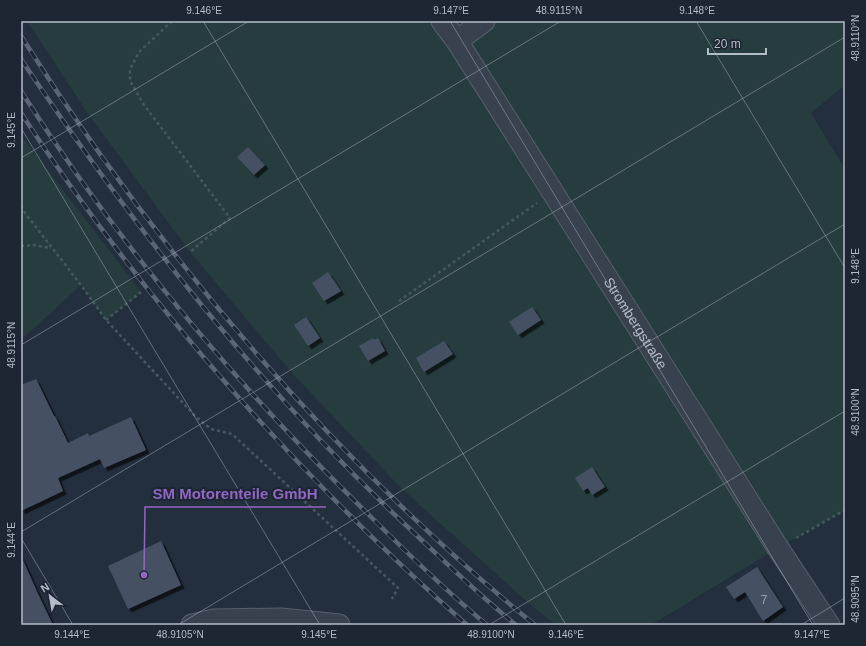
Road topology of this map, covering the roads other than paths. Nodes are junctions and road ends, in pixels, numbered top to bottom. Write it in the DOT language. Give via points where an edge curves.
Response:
graph roads {
  1 [pos="442,21"];
  2 [pos="484,21"];
  3 [pos="457,40"];
  4 [pos="192,625"];
  5 [pos="339,625"];
  6 [pos="829,625"];
  1 -- 3 [label="street, Strombergstraße"];
  2 -- 3 [label="street"];
  3 -- 6 [label="street, Strombergstraße"];
  4 -- 5 [label="street" via="214,620 281,619"];
}
